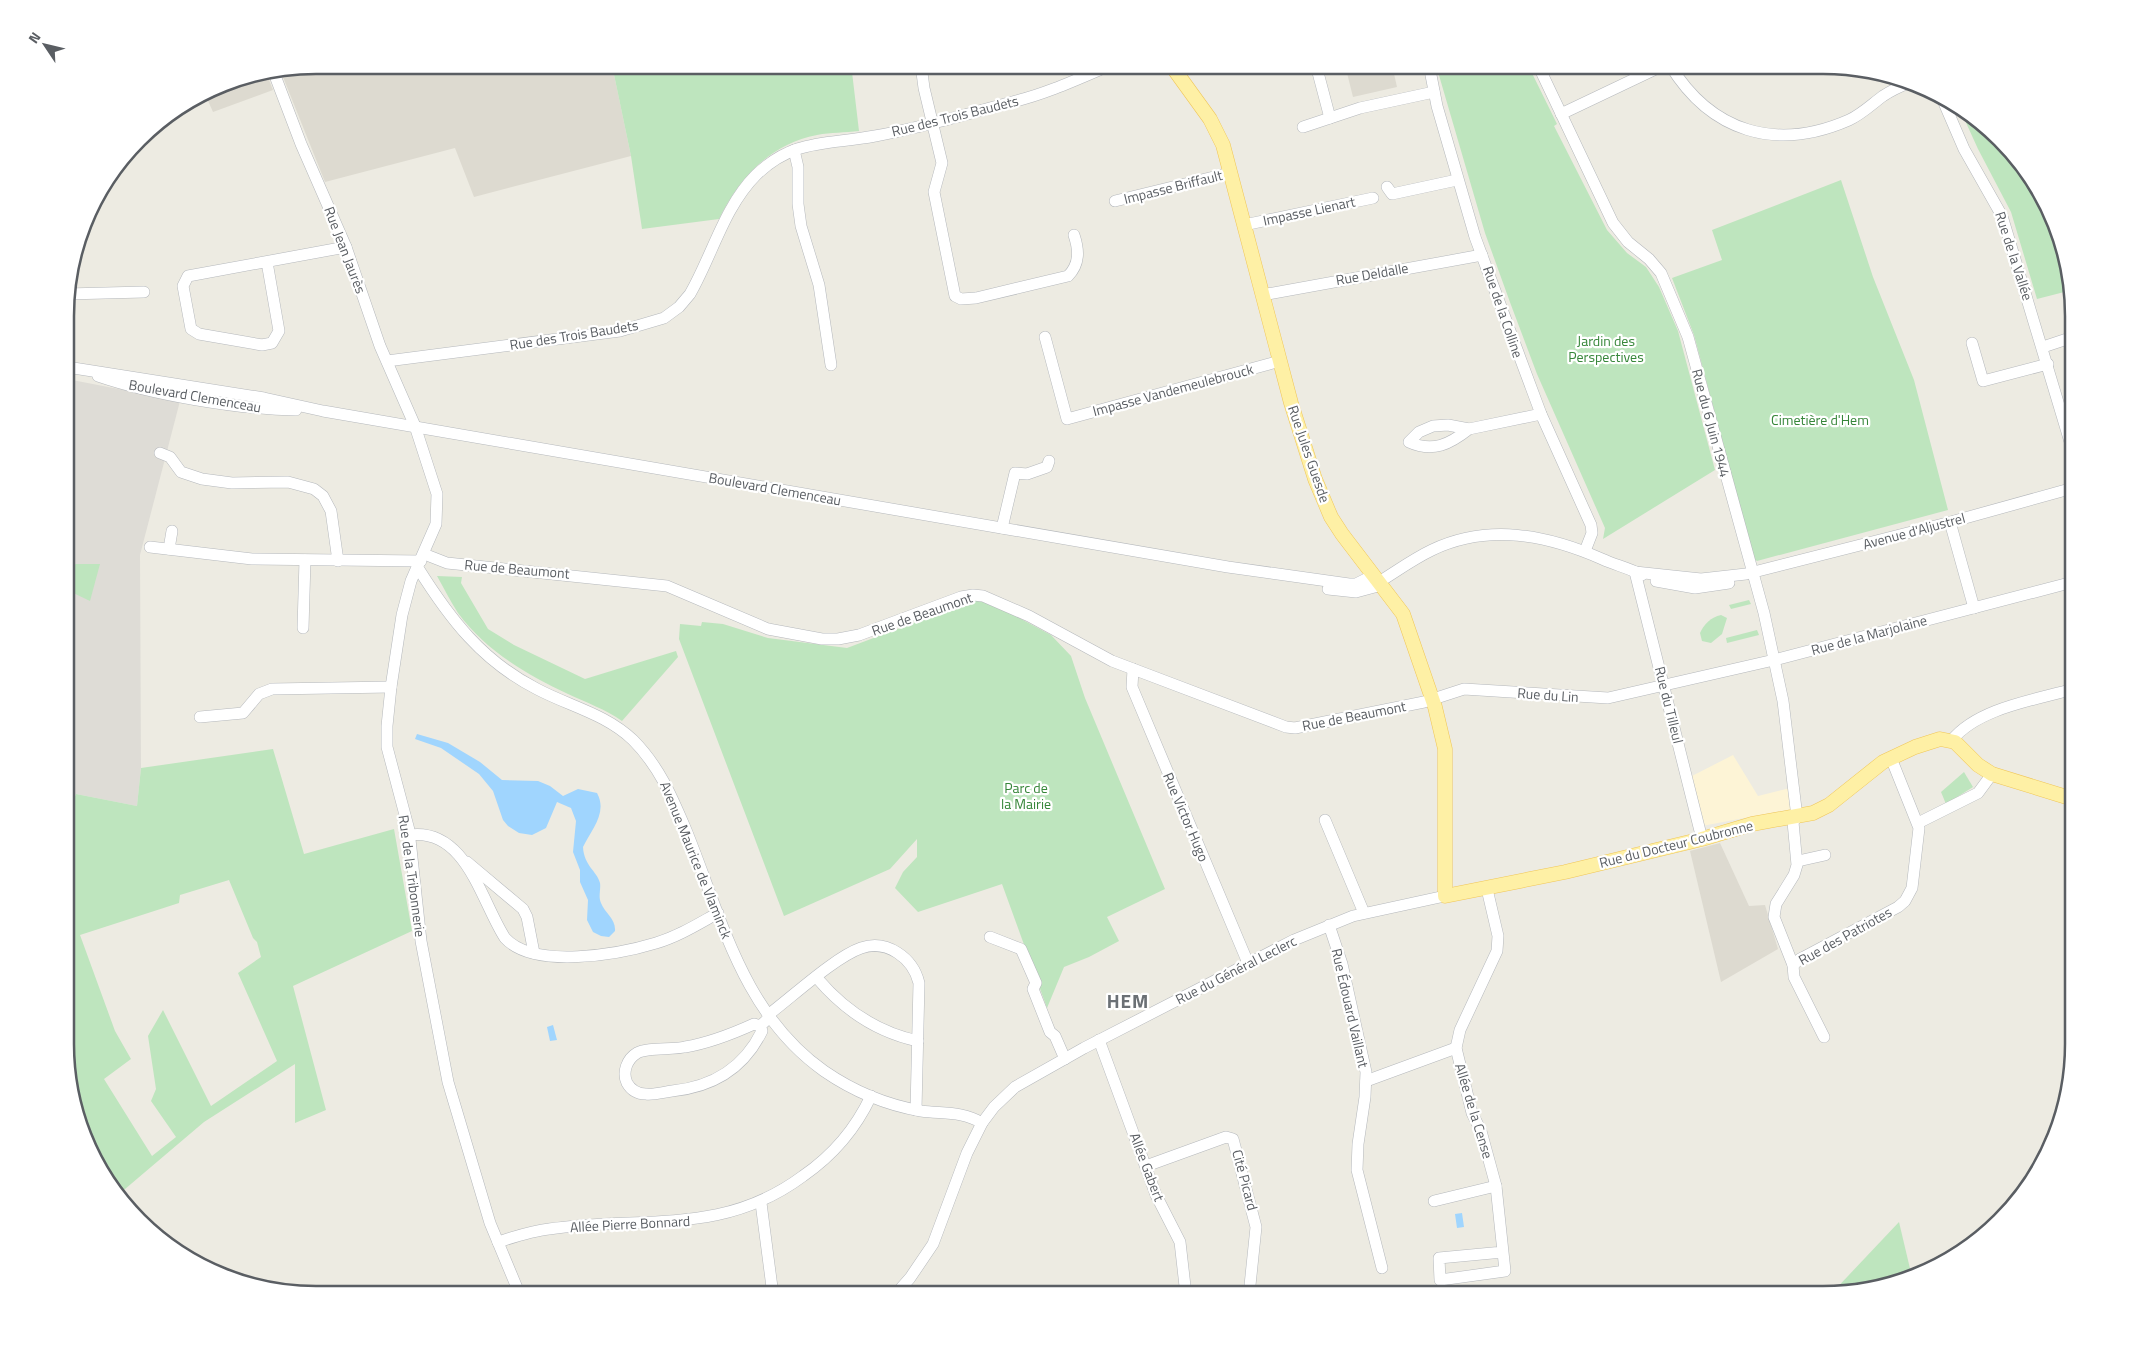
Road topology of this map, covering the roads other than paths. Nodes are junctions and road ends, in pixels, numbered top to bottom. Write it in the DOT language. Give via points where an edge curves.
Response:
graph roads {
  1 [pos="922,74"];
  2 [pos="1088,74"];
  3 [pos="1177,74"];
  4 [pos="1318,74"];
  5 [pos="1431,74"];
  6 [pos="1542,74"];
  7 [pos="1645,74"];
  8 [pos="1677,74"];
  9 [pos="276,77"];
  10 [pos="1901,87"];
  11 [pos="1434,92"];
  12 [pos="1946,108"];
  13 [pos="1561,114"];
  14 [pos="1330,118"];
  15 [pos="932,122"];
  16 [pos="1303,127"];
  17 [pos="794,150"];
  18 [pos="1230,173"];
  19 [pos="1457,180"];
  20 [pos="1387,187"];
  21 [pos="1374,198"];
  22 [pos="1116,201"];
  23 [pos="1244,225"];
  24 [pos="1074,235"];
  25 [pos="346,247"];
  26 [pos="1482,255"];
  27 [pos="267,262"];
  28 [pos="144,292"];
  29 [pos="75,294"];
  30 [pos="1262,295"];
  31 [pos="1045,337"];
  32 [pos="2065,340"];
  33 [pos="1972,343"];
  34 [pos="2042,347"];
  35 [pos="386,361"];
  36 [pos="1280,362"];
  37 [pos="2048,364"];
  38 [pos="831,365"];
  39 [pos="74,368"];
  40 [pos="1541,414"];
  41 [pos="2065,422"];
  42 [pos="415,426"];
  43 [pos="1469,429"];
  44 [pos="160,453"];
  45 [pos="1049,461"];
  46 [pos="2065,490"];
  47 [pos="1950,522"];
  48 [pos="1002,528"];
  49 [pos="172,531"];
  50 [pos="150,547"];
  51 [pos="169,549"];
  52 [pos="1585,551"];
  53 [pos="305,560"];
  54 [pos="338,561"];
  55 [pos="419,564"];
  56 [pos="1636,572"];
  57 [pos="1754,573"];
  58 [pos="1378,581"];
  59 [pos="2065,584"];
  60 [pos="1974,608"];
  61 [pos="302,628"];
  62 [pos="1774,660"];
  63 [pos="1133,669"];
  64 [pos="1664,686"];
  65 [pos="390,687"];
  66 [pos="2065,692"];
  67 [pos="1432,699"];
  68 [pos="200,717"];
  69 [pos="1952,740"];
  70 [pos="1891,758"];
  71 [pos="1992,774"];
  72 [pos="2065,796"];
  73 [pos="1797,817"];
  74 [pos="1325,820"];
  75 [pos="1918,823"];
  76 [pos="409,836"];
  77 [pos="1702,839"];
  78 [pos="1824,855"];
  79 [pos="464,860"];
  80 [pos="1798,861"];
  81 [pos="1487,889"];
  82 [pos="1445,896"];
  83 [pos="718,913"];
  84 [pos="1364,913"];
  85 [pos="1329,925"];
  86 [pos="990,936"];
  87 [pos="534,953"];
  88 [pos="1248,963"];
  89 [pos="1794,965"];
  90 [pos="817,978"];
  91 [pos="768,1016"];
  92 [pos="760,1026"];
  93 [pos="1824,1037"];
  94 [pos="1099,1040"];
  95 [pos="918,1041"];
  96 [pos="1456,1048"];
  97 [pos="1065,1059"];
  98 [pos="1366,1081"];
  99 [pos="871,1096"];
  100 [pos="916,1110"];
  101 [pos="982,1122"];
  102 [pos="1146,1166"];
  103 [pos="1496,1186"];
  104 [pos="1434,1201"];
  105 [pos="761,1202"];
  106 [pos="498,1242"];
  107 [pos="1503,1252"];
  108 [pos="1382,1268"];
  109 [pos="516,1286"];
  110 [pos="772,1286"];
  111 [pos="902,1286"];
  112 [pos="1185,1286"];
  113 [pos="1250,1286"];
  1 -- 15 [label="street"];
  2 -- 15 [label="street, Rue des Trois Baudets" via="1032,96"];
  3 -- 18 [label="main road, Rue Jules Guesde" via="1215,127"];
  4 -- 14 [label="street"];
  5 -- 11 [label="street, Rue de la Colline"];
  6 -- 13 [label="street, Rue du 6 Juin 1944"];
  7 -- 13 [label="street"];
  8 -- 10 [label="street" via="1694,98 1715,115 1742,129 1775,134 1804,133 1848,120"];
  9 -- 25 [label="street, Rue Jean Jaurès"];
  11 -- 14 [label="street" via="1367,106"];
  11 -- 19 [label="street, Rue de la Colline"];
  12 -- 34 [label="street, Rue de la Vallée" via="1964,148 2002,216"];
  13 -- 57 [label="street, Rue du 6 Juin 1944" via="1617,229 1656,266 1666,281 1688,337"];
  14 -- 16 [label="street"];
  15 -- 17 [label="street, Rue des Trois Baudets" via="876,136 821,142"];
  15 -- 24 [label="street" via="942,163 934,192 955,296 976,298 1068,276 1076,264 1079,248"];
  17 -- 35 [label="street, Rue des Trois Baudets" via="772,162 748,185 690,294 664,318 620,331"];
  17 -- 38 [label="street" via="801,226 818,285"];
  18 -- 22 [label="street, Impasse Briffault"];
  18 -- 23 [label="main road, Rue Jules Guesde"];
  19 -- 20 [label="street" via="1392,194"];
  19 -- 26 [label="street, Rue de la Colline"];
  21 -- 23 [label="street, Impasse Lienart"];
  23 -- 30 [label="main road, Rue Jules Guesde"];
  25 -- 27 [label="street"];
  25 -- 35 [label="street, Rue Jean Jaurès"];
  26 -- 30 [label="street, Rue Deldalle"];
  26 -- 40 [label="street, Rue de la Colline"];
  27 -- 27 [label="street" via="186,278 184,286 191,328 199,334 272,344 278,331"];
  28 -- 29 [label="street"];
  30 -- 36 [label="main road, Rue Jules Guesde"];
  31 -- 36 [label="street, Impasse Vandemeulebrouck" via="1066,419"];
  32 -- 34 [label="street"];
  33 -- 37 [label="street" via="1983,381"];
  34 -- 37 [label="street, Rue de la Vallée"];
  35 -- 42 [label="street, Rue Jean Jaurès"];
  36 -- 58 [label="main road, Rue Jules Guesde" via="1324,500 1342,534"];
  37 -- 41 [label="street, Rue de la Vallée"];
  39 -- 42 [label="street, Boulevard Clemenceau" via="132,375"];
  40 -- 43 [label="street"];
  40 -- 52 [label="street, Rue de la Colline" via="1591,525 1592,533"];
  42 -- 48 [label="street, Boulevard Clemenceau"];
  42 -- 55 [label="street, Rue de la Tribonnerie" via="438,501 436,524"];
  44 -- 54 [label="street" via="170,457 182,472 202,479 232,483 288,482 314,489 323,496 331,511"];
  45 -- 48 [label="street" via="1047,467 1038,471 1015,473"];
  46 -- 47 [label="street, Avenue d'Aljustrel"];
  47 -- 57 [label="street, Avenue d'Aljustrel"];
  47 -- 60 [label="street"];
  48 -- 58 [label="street, Boulevard Clemenceau" via="1228,567 1349,592 1369,591"];
  49 -- 51 [label="street"];
  50 -- 51 [label="street, Rue de Beaumont"];
  51 -- 53 [label="street, Rue de Beaumont" via="244,558"];
  52 -- 56 [label="street, Avenue d'Aljustrel"];
  52 -- 58 [label="street, Avenue d'Aljustrel" via="1534,536 1484,536 1460,540 1434,550"];
  53 -- 54 [label="street, Rue de Beaumont"];
  53 -- 61 [label="street"];
  54 -- 55 [label="street, Rue de Beaumont" via="406,560"];
  55 -- 63 [label="street, Rue de Beaumont" via="447,563 667,586 768,629 838,639 859,635 961,597 978,594 1022,612"];
  55 -- 65 [label="street, Rue de la Tribonnerie" via="402,615"];
  55 -- 83 [label="street, Avenue Maurice de Vlaminck" via="454,623 495,662 538,690 606,721 628,736 642,751 669,790"];
  56 -- 57 [label="street, Avenue d'Aljustrel" via="1662,583 1695,588 1726,584"];
  56 -- 64 [label="street, Rue du Tilleul"];
  57 -- 62 [label="street, Rue du 6 Juin 1944"];
  58 -- 67 [label="main road, Rue Jules Guesde" via="1406,619"];
  59 -- 60 [label="street, Rue de la Marjolaine"];
  60 -- 62 [label="street, Rue de la Marjolaine"];
  62 -- 64 [label="street, Rue de la Marjolaine"];
  62 -- 73 [label="street, Rue du 6 Juin 1944" via="1783,701"];
  63 -- 67 [label="street, Rue de Beaumont" via="1290,728"];
  63 -- 88 [label="street, Rue Victor Hugo" via="1132,687"];
  64 -- 67 [label="street, Rue du Lin" via="1608,698 1464,689"];
  64 -- 77 [label="street, Rue du Tilleul"];
  65 -- 68 [label="street" via="272,689 259,694 243,712"];
  65 -- 76 [label="street, Rue de la Tribonnerie" via="387,747"];
  66 -- 69 [label="street" via="1980,717 1962,728"];
  67 -- 82 [label="main road, Rue Jules Guesde" via="1445,749"];
  69 -- 70 [label="main road, Rue du Docteur Coubronne" via="1930,742"];
  69 -- 71 [label="main road"];
  70 -- 73 [label="main road, Rue du Docteur Coubronne" via="1820,810"];
  70 -- 75 [label="street"];
  71 -- 72 [label="main road"];
  71 -- 75 [label="street" via="1978,793"];
  73 -- 77 [label="main road, Rue du Docteur Coubronne" via="1752,824"];
  73 -- 80 [label="street, Rue du 6 Juin 1944" via="1793,822"];
  74 -- 84 [label="street"];
  75 -- 89 [label="street, Rue des Patriotes" via="1912,882 1905,901"];
  76 -- 79 [label="street" via="420,834 442,840"];
  76 -- 106 [label="street, Rue de la Tribonnerie" via="421,941 445,1068 461,1132"];
  77 -- 81 [label="main road, Rue du Docteur Coubronne"];
  78 -- 80 [label="street"];
  79 -- 87 [label="street" via="505,938 517,948"];
  79 -- 87 [label="street" via="523,909"];
  80 -- 89 [label="street" via="1774,911"];
  81 -- 82 [label="main road, Rue du Docteur Coubronne"];
  81 -- 96 [label="street, Allée de la Cense" via="1498,936 1497,951 1460,1030"];
  82 -- 84 [label="street, Rue du Général Leclerc"];
  83 -- 87 [label="street" via="666,940 624,951 578,956"];
  83 -- 91 [label="street, Avenue Maurice de Vlaminck" via="745,979"];
  84 -- 85 [label="street, Rue du Général Leclerc"];
  85 -- 88 [label="street, Rue du Général Leclerc"];
  85 -- 98 [label="street, Rue Édouard Vaillant" via="1361,1044"];
  86 -- 97 [label="street" via="1021,949 1036,983 1033,989 1050,1032"];
  88 -- 94 [label="street, Rue du Général Leclerc"];
  89 -- 93 [label="street" via="1794,977"];
  90 -- 91 [label="street"];
  90 -- 95 [label="street" via="840,1003 862,1018 895,1035"];
  90 -- 95 [label="street" via="849,953 865,946 881,946 898,952 912,966 919,983"];
  91 -- 92 [label="street"];
  91 -- 99 [label="street, Avenue Maurice de Vlaminck" via="816,1065"];
  92 -- 92 [label="street" via="754,1024 691,1046 637,1052 626,1067 626,1081 635,1091 647,1094 689,1090 710,1083 731,1071 749,1054 762,1031"];
  94 -- 97 [label="street, Rue du Général Leclerc"];
  94 -- 102 [label="street, Allée Gabert"];
  95 -- 100 [label="street"];
  96 -- 98 [label="street"];
  96 -- 103 [label="street, Allée de la Cense" via="1472,1113 1481,1131"];
  97 -- 101 [label="street, Rue du Général Leclerc" via="1014,1087"];
  98 -- 108 [label="street, Rue Édouard Vaillant" via="1357,1170"];
  99 -- 100 [label="street, Avenue Maurice de Vlaminck"];
  99 -- 105 [label="street, Allée Pierre Bonnard" via="856,1123 826,1158 791,1185"];
  100 -- 101 [label="street, Avenue Maurice de Vlaminck" via="965,1114"];
  101 -- 111 [label="street, Rue du Général Leclerc" via="933,1244"];
  102 -- 112 [label="street, Allée Gabert" via="1158,1200 1180,1242"];
  102 -- 113 [label="street, Cité Picard" via="1226,1137 1233,1139 1256,1222"];
  103 -- 104 [label="street"];
  103 -- 107 [label="street, Allée de la Cense"];
  105 -- 106 [label="street, Allée Pierre Bonnard" via="699,1219 550,1229"];
  105 -- 110 [label="street"];
  106 -- 109 [label="street, Rue de la Tribonnerie"];
  107 -- 107 [label="street, Allée de la Cense" via="1439,1258 1440,1280 1505,1271"];
}
